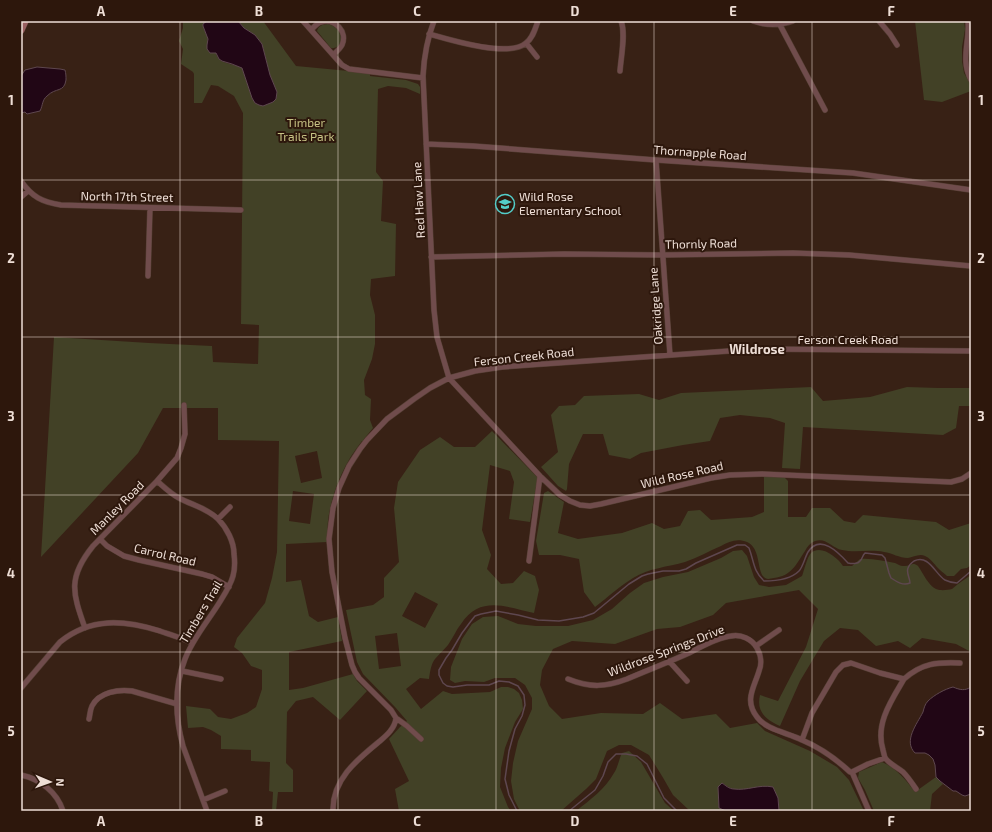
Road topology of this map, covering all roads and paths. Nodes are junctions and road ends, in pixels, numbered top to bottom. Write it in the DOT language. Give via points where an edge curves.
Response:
graph roads {
  1 [pos="25,21"];
  2 [pos="303,21"];
  3 [pos="434,21"];
  4 [pos="538,21"];
  5 [pos="621,21"];
  6 [pos="753,21"];
  7 [pos="794,21"];
  8 [pos="879,21"];
  9 [pos="968,21"];
  10 [pos="780,25"];
  11 [pos="21,30"];
  12 [pos="311,30"];
  13 [pos="429,34"];
  14 [pos="526,43"];
  15 [pos="897,45"];
  16 [pos="333,55"];
  17 [pos="537,57"];
  18 [pos="620,70"];
  19 [pos="423,78"];
  20 [pos="971,80"];
  21 [pos="825,110"];
  22 [pos="426,144"];
  23 [pos="656,160"];
  24 [pos="21,181"];
  25 [pos="971,190"];
  26 [pos="28,191"];
  27 [pos="21,197"];
  28 [pos="150,208"];
  29 [pos="241,210"];
  30 [pos="662,255"];
  31 [pos="431,257"];
  32 [pos="971,266"];
  33 [pos="148,276"];
  34 [pos="971,351"];
  35 [pos="670,355"];
  36 [pos="449,378"];
  37 [pos="184,405"];
  38 [pos="971,473"];
  39 [pos="540,476"];
  40 [pos="157,482"];
  41 [pos="230,507"];
  42 [pos="218,519"];
  43 [pos="100,539"];
  44 [pos="528,561"];
  45 [pos="229,587"];
  46 [pos="85,628"];
  47 [pos="779,630"];
  48 [pos="192,643"];
  49 [pos="756,646"];
  50 [pos="669,661"];
  51 [pos="960,662"];
  52 [pos="182,671"];
  53 [pos="221,679"];
  54 [pos="568,679"];
  55 [pos="904,679"];
  56 [pos="687,681"];
  57 [pos="21,688"];
  58 [pos="177,704"];
  59 [pos="396,718"];
  60 [pos="89,719"];
  61 [pos="421,739"];
  62 [pos="802,740"];
  63 [pos="885,758"];
  64 [pos="852,772"];
  65 [pos="21,775"];
  66 [pos="916,789"];
  67 [pos="225,791"];
  68 [pos="203,800"];
  69 [pos="62,811"];
  70 [pos="207,811"];
  71 [pos="333,811"];
  72 [pos="869,811"];
  1 -- 11 [label="street"];
  2 -- 12 [label="street"];
  3 -- 13 [label="street, Red Haw Lane"];
  4 -- 14 [label="street" via="533,35"];
  5 -- 18 [label="street" via="623,34"];
  6 -- 10 [label="street"];
  7 -- 10 [label="street"];
  8 -- 15 [label="street"];
  9 -- 20 [label="street" via="965,61"];
  10 -- 21 [label="street"];
  12 -- 16 [label="street"];
  12 -- 16 [label="street" via="326,21 333,22 339,27 343,41"];
  13 -- 14 [label="street" via="480,47 508,49"];
  13 -- 19 [label="street, Red Haw Lane"];
  14 -- 17 [label="street"];
  16 -- 19 [label="street" via="349,69"];
  19 -- 22 [label="street, Red Haw Lane"];
  22 -- 23 [label="street, Thornapple Road"];
  22 -- 31 [label="street, Red Haw Lane"];
  23 -- 25 [label="street, Thornapple Road" via="853,173"];
  23 -- 30 [label="street, Oakridge Lane"];
  24 -- 26 [label="street, North 17th Street"];
  26 -- 27 [label="street"];
  26 -- 28 [label="street, North 17th Street" via="41,200 61,205"];
  28 -- 29 [label="street, North 17th Street"];
  28 -- 33 [label="street"];
  30 -- 31 [label="street, Thornly Road"];
  30 -- 32 [label="street, Thornly Road" via="793,253 849,255"];
  30 -- 35 [label="street, Oakridge Lane"];
  31 -- 36 [label="street, Red Haw Lane" via="437,337"];
  34 -- 35 [label="street, Ferson Creek Road" via="763,349"];
  35 -- 36 [label="street, Ferson Creek Road" via="502,367"];
  36 -- 39 [label="street, Wild Rose Road"];
  36 -- 59 [label="street, Ferson Creek Road" via="430,388 387,419 367,440 344,476 335,499 331,524 329,539 332,572 352,665 359,678"];
  37 -- 40 [label="street, Manley Road" via="185,434 181,448 177,458"];
  38 -- 39 [label="street, Wild Rose Road" via="951,482 762,474 730,475 590,506 580,505 560,495"];
  39 -- 44 [label="street"];
  40 -- 42 [label="street, Timbers Trail" via="177,497 205,509"];
  40 -- 43 [label="street, Manley Road"];
  41 -- 42 [label="street"];
  42 -- 45 [label="street, Timbers Trail" via="232,541 234,552 234,570"];
  43 -- 45 [label="street, Carrol Road" via="124,556 202,574"];
  43 -- 46 [label="street, Manley Road" via="79,566 76,576 77,604"];
  45 -- 48 [label="street, Timbers Trail"];
  46 -- 48 [label="street" via="107,623 147,627"];
  46 -- 57 [label="street" via="60,642"];
  47 -- 49 [label="street"];
  48 -- 52 [label="street, Timbers Trail"];
  49 -- 50 [label="street, Wildrose Springs Drive" via="745,637 732,636"];
  49 -- 62 [label="street" via="761,661 750,698 752,709 764,725"];
  50 -- 54 [label="street, Wildrose Springs Drive" via="614,684 585,684"];
  50 -- 56 [label="street"];
  51 -- 55 [label="street" via="931,664"];
  52 -- 53 [label="street"];
  52 -- 58 [label="street, Timbers Trail"];
  55 -- 62 [label="street" via="851,663 843,664 812,713"];
  55 -- 63 [label="street" via="884,715 881,745"];
  58 -- 60 [label="street" via="132,691 115,691 98,698 92,706"];
  58 -- 68 [label="street, Timbers Trail" via="182,740"];
  59 -- 61 [label="street, Ferson Creek Road"];
  59 -- 71 [label="street" via="392,729 358,759 344,776 335,794"];
  62 -- 64 [label="street" via="836,758"];
  63 -- 64 [label="street"];
  63 -- 66 [label="street" via="903,772"];
  64 -- 72 [label="street"];
  65 -- 69 [label="street" via="39,781 48,788 56,797"];
  67 -- 68 [label="street"];
  68 -- 70 [label="street, Timbers Trail"];
}
